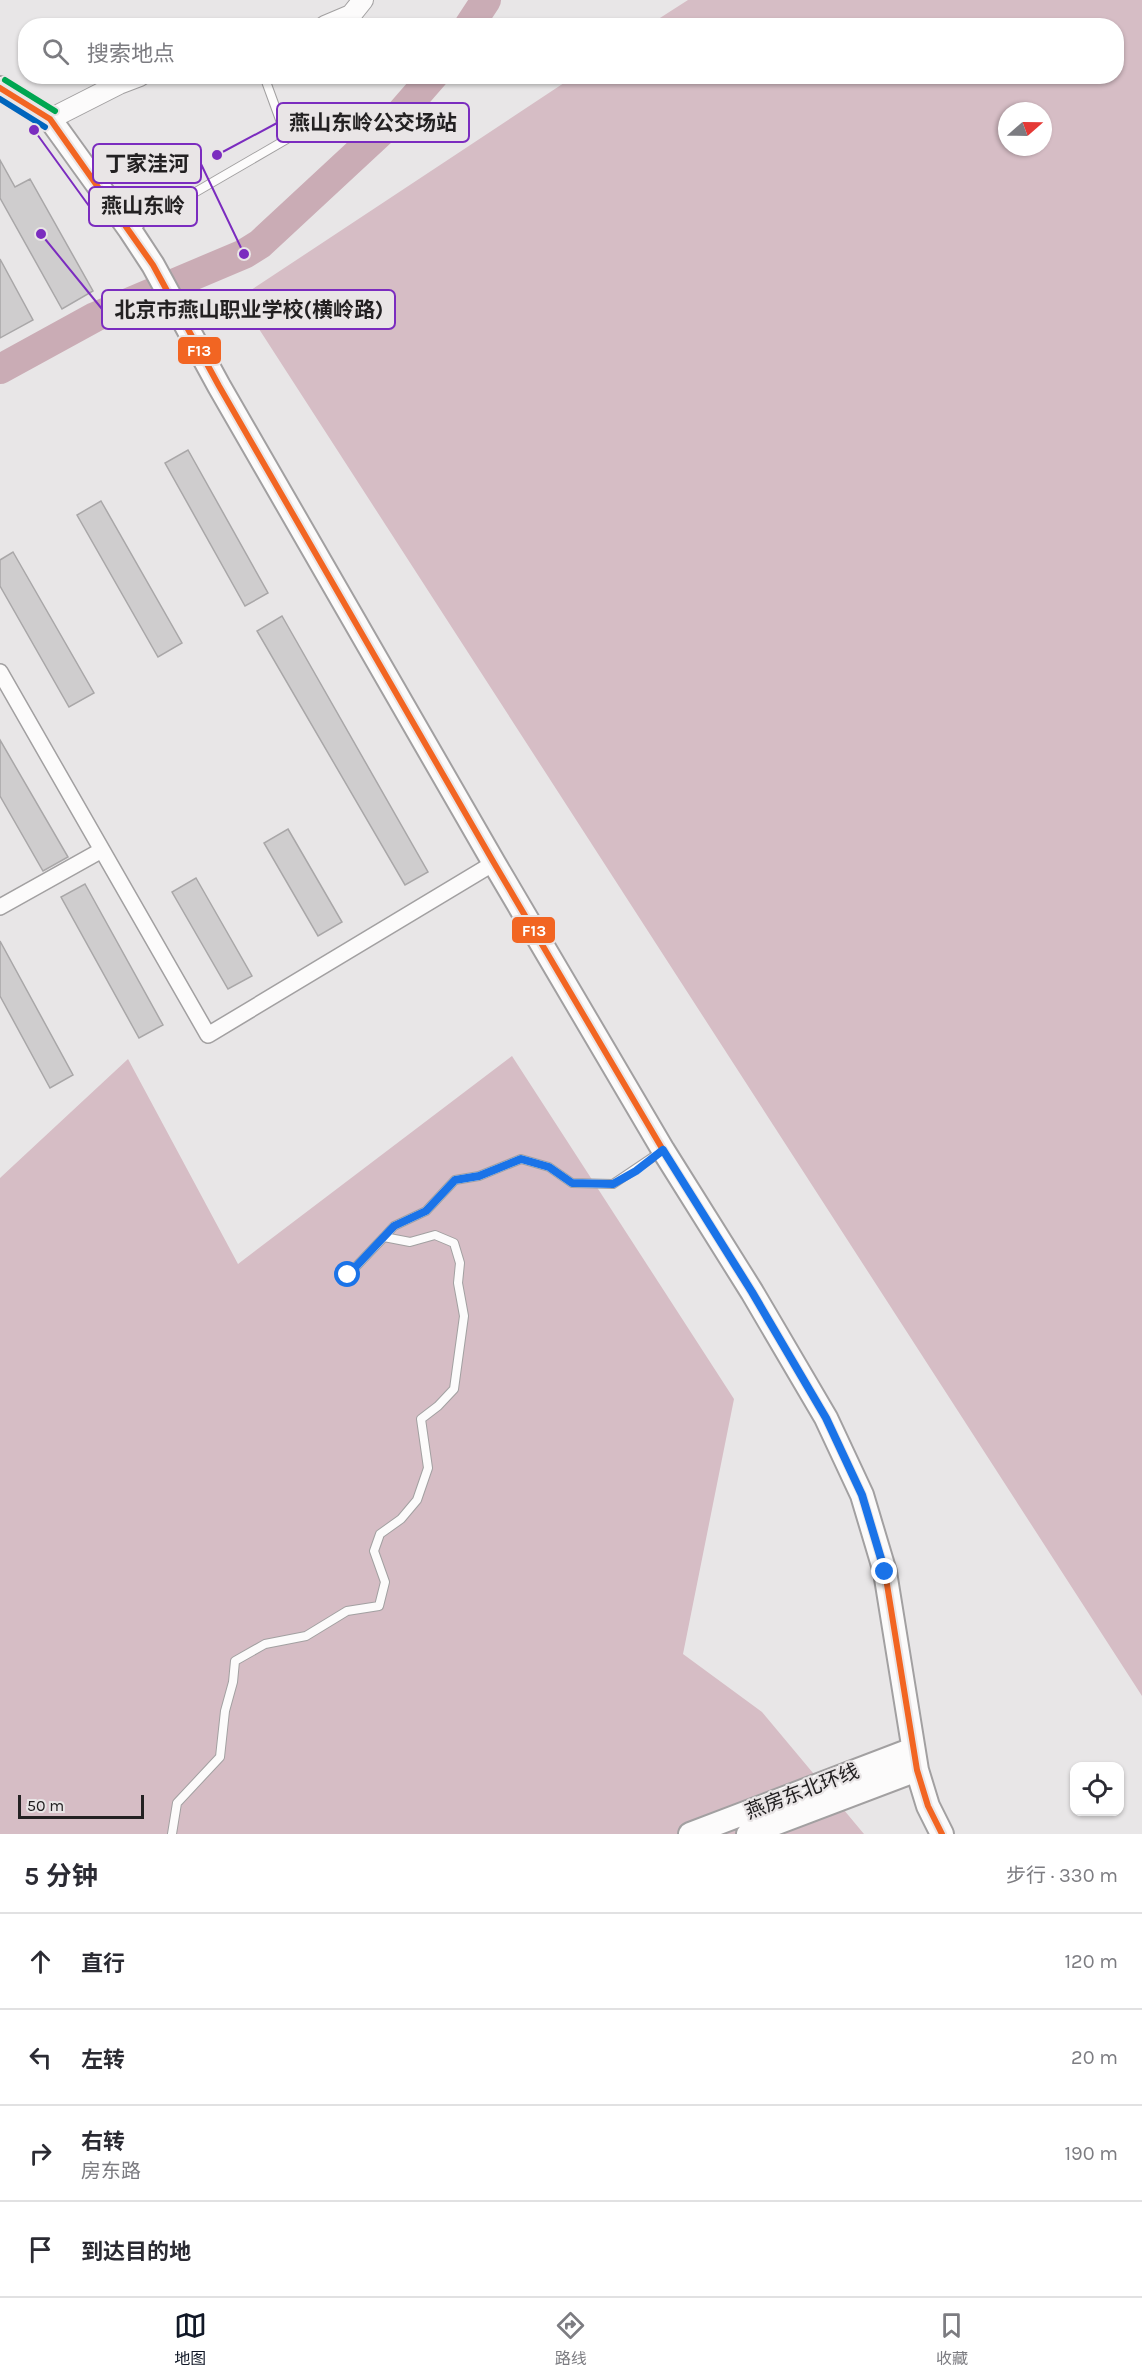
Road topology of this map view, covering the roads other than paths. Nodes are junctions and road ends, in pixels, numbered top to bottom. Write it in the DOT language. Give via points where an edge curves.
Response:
graph roads {
  1 [pos="363,0"];
  2 [pos="344,18"];
  3 [pos="119,84"];
  4 [pos="267,84"];
  5 [pos="0,88"];
  6 [pos="50,119"];
  7 [pos="130,230"];
  8 [pos="0,672"];
  9 [pos="102,850"];
  10 [pos="494,863"];
  11 [pos="0,907"];
  12 [pos="663,1150"];
  13 [pos="384,1237"];
  14 [pos="348,1275"];
  15 [pos="915,1759"];
  16 [pos="172,1834"];
  17 [pos="690,1834"];
  18 [pos="748,1834"];
  19 [pos="942,1834"];
  1 -- 2 [label="street"];
  3 -- 6 [label="street"];
  4 -- 7 [label="lane" via="287,139"];
  5 -- 6 [label="main road"];
  6 -- 7 [label="main road"];
  7 -- 10 [label="main road"];
  8 -- 9 [label="street"];
  9 -- 10 [label="street" via="208,1035"];
  9 -- 11 [label="street"];
  10 -- 12 [label="main road"];
  12 -- 13 [label="lane" via="613,1184 572,1183 549,1167 521,1159 479,1176 455,1180 426,1211 394,1226"];
  12 -- 15 [label="main road" via="826,1418 862,1495 885,1572"];
  13 -- 14 [label="lane"];
  13 -- 16 [label="lane" via="410,1242 435,1235 454,1243 460,1263 458,1282 464,1316 454,1389 421,1419 428,1468 417,1500 401,1519 380,1534 374,1551 384,1582 379,1606 347,1611 306,1636 265,1644 235,1661 220,1757 177,1803"];
  15 -- 17 [label="main road, 燕房东北环线"];
  15 -- 18 [label="main road, 燕房东北环线"];
  15 -- 19 [label="main road" via="928,1806"];
}
